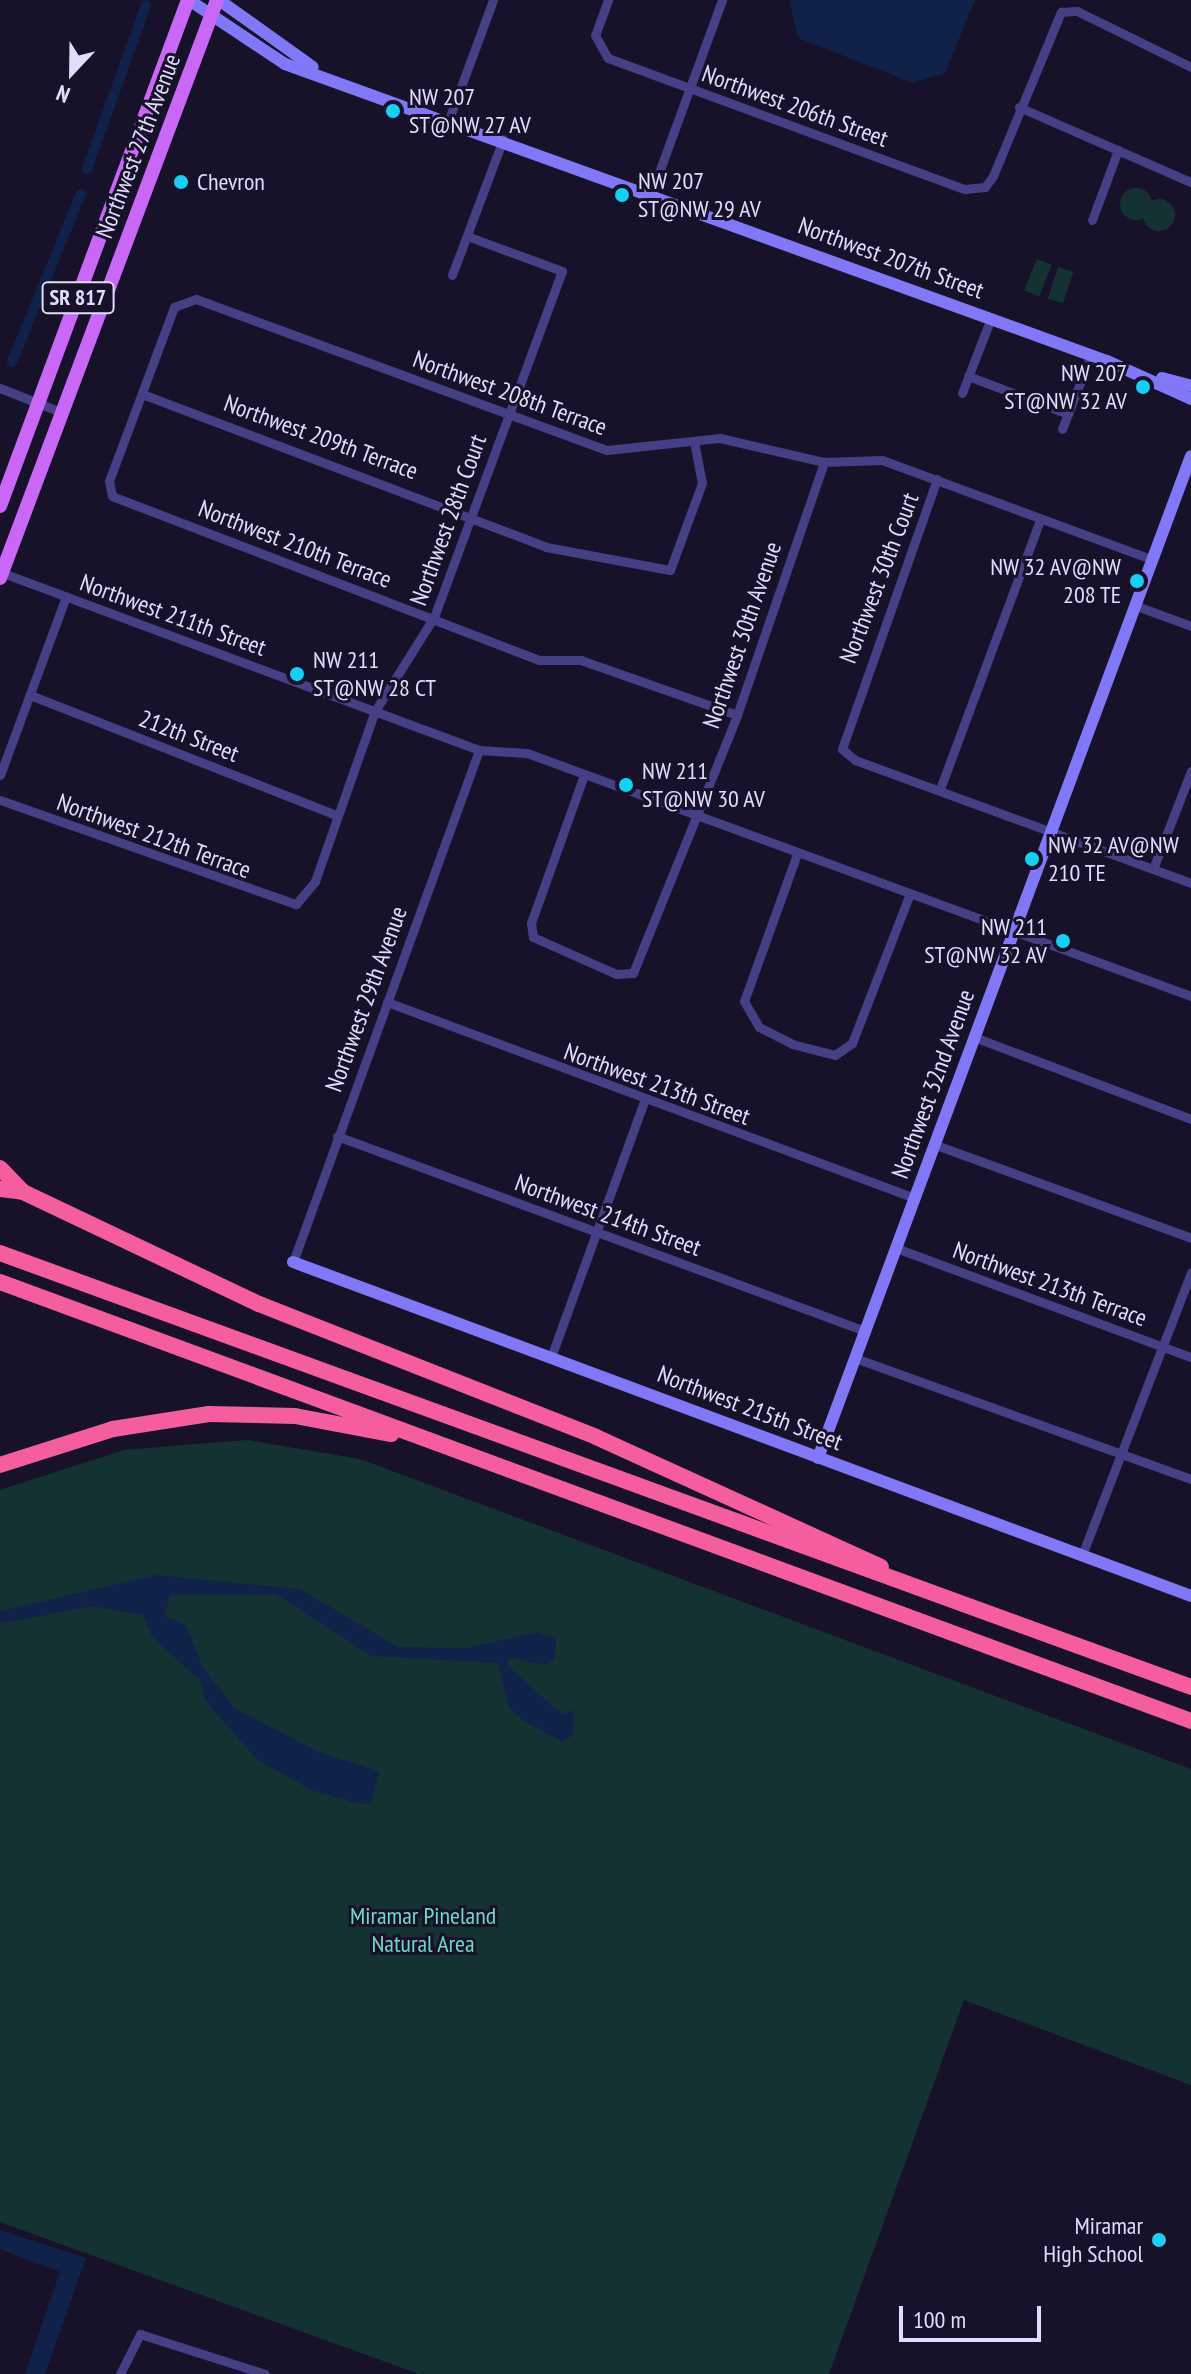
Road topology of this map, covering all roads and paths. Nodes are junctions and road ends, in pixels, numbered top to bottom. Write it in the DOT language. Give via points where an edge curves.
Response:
graph roads {
  1 [pos="188,0"];
  2 [pos="218,0"];
  3 [pos="493,0"];
  4 [pos="608,0"];
  5 [pos="722,0"];
  6 [pos="210,18"];
  7 [pos="1191,67"];
  8 [pos="318,72"];
  9 [pos="690,88"];
  10 [pos="1019,107"];
  11 [pos="449,119"];
  12 [pos="503,139"];
  13 [pos="1118,150"];
  14 [pos="1191,182"];
  15 [pos="117,192"];
  16 [pos="651,194"];
  17 [pos="140,200"];
  18 [pos="1092,220"];
  19 [pos="467,236"];
  20 [pos="452,275"];
  21 [pos="991,318"];
  22 [pos="1091,355"];
  23 [pos="1132,370"];
  24 [pos="968,376"];
  25 [pos="1191,386"];
  26 [pos="0,388"];
  27 [pos="962,393"];
  28 [pos="142,394"];
  29 [pos="1191,399"];
  30 [pos="39,404"];
  31 [pos="61,412"];
  32 [pos="509,413"];
  33 [pos="1068,414"];
  34 [pos="1062,429"];
  35 [pos="695,446"];
  36 [pos="1191,456"];
  37 [pos="824,462"];
  38 [pos="937,479"];
  39 [pos="0,506"];
  40 [pos="470,512"];
  41 [pos="1040,520"];
  42 [pos="1151,559"];
  43 [pos="1,575"];
  44 [pos="66,597"];
  45 [pos="1134,605"];
  46 [pos="434,617"];
  47 [pos="1191,626"];
  48 [pos="30,695"];
  49 [pos="375,711"];
  50 [pos="737,715"];
  51 [pos="479,750"];
  52 [pos="1191,771"];
  53 [pos="0,775"];
  54 [pos="584,775"];
  55 [pos="940,789"];
  56 [pos="0,800"];
  57 [pos="333,814"];
  58 [pos="698,816"];
  59 [pos="1049,831"];
  60 [pos="797,854"];
  61 [pos="1153,869"];
  62 [pos="1191,883"];
  63 [pos="909,896"];
  64 [pos="296,904"];
  65 [pos="1012,932"];
  66 [pos="1191,996"];
  67 [pos="387,1002"];
  68 [pos="974,1037"];
  69 [pos="644,1102"];
  70 [pos="1191,1119"];
  71 [pos="337,1136"];
  72 [pos="936,1145"];
  73 [pos="0,1168"];
  74 [pos="0,1189"];
  75 [pos="23,1192"];
  76 [pos="915,1198"];
  77 [pos="597,1232"];
  78 [pos="1191,1238"];
  79 [pos="896,1248"];
  80 [pos="0,1253"];
  81 [pos="293,1262"];
  82 [pos="1191,1272"];
  83 [pos="0,1282"];
  84 [pos="865,1331"];
  85 [pos="1163,1347"];
  86 [pos="551,1357"];
  87 [pos="1191,1357"];
  88 [pos="855,1358"];
  89 [pos="432,1441"];
  90 [pos="1122,1454"];
  91 [pos="818,1458"];
  92 [pos="0,1465"];
  93 [pos="1191,1479"];
  94 [pos="1082,1555"];
  95 [pos="906,1583"];
  96 [pos="1191,1596"];
  97 [pos="1191,1687"];
  98 [pos="1191,1721"];
  99 [pos="120,2374"];
  100 [pos="265,2374"];
  1 -- 6 [label="street, Northwest 207th Street"];
  1 -- 15 [label="main road, Northwest 27th Avenue / SR 817"];
  2 -- 6 [label="main road, Northwest 27th Avenue / SR 817"];
  2 -- 8 [label="street, Northwest 207th Street"];
  3 -- 11 [label="street"];
  4 -- 9 [label="street, Northwest 206th Street" via="596,48"];
  5 -- 9 [label="street"];
  6 -- 8 [label="street, Northwest 207th Street" via="275,59"];
  6 -- 17 [label="main road, Northwest 27th Avenue / SR 817"];
  7 -- 10 [label="street" via="1077,11 1061,12"];
  8 -- 11 [label="street, Northwest 207th Street"];
  9 -- 10 [label="street, Northwest 206th Street" via="965,189 985,187"];
  9 -- 16 [label="street"];
  10 -- 13 [label="street"];
  11 -- 12 [label="street, Northwest 207th Street"];
  12 -- 16 [label="street, Northwest 207th Street"];
  12 -- 19 [label="street"];
  13 -- 14 [label="street"];
  13 -- 18 [label="street"];
  15 -- 17 [label="main road"];
  15 -- 30 [label="main road, Northwest 27th Avenue / SR 817"];
  16 -- 21 [label="street, Northwest 207th Street"];
  17 -- 31 [label="main road, Northwest 27th Avenue / SR 817"];
  19 -- 20 [label="street"];
  19 -- 32 [label="street, Northwest 28th Court" via="562,271"];
  21 -- 22 [label="street, Northwest 207th Street"];
  21 -- 24 [label="street"];
  22 -- 23 [label="street, Northwest 207th Street"];
  22 -- 33 [label="street"];
  23 -- 25 [label="street, Northwest 207th Street"];
  23 -- 29 [label="street, Northwest 207th Street"];
  24 -- 27 [label="street"];
  24 -- 33 [label="street"];
  26 -- 30 [label="street"];
  28 -- 32 [label="street, Northwest 208th Terrace" via="182,300"];
  28 -- 40 [label="street, Northwest 209th Terrace"];
  28 -- 46 [label="street, Northwest 210th Terrace" via="109,481 112,496"];
  30 -- 31 [label="street"];
  30 -- 39 [label="main road, Northwest 27th Avenue / SR 817"];
  31 -- 43 [label="main road, Northwest 27th Avenue / SR 817"];
  32 -- 35 [label="street, Northwest 208th Terrace" via="607,450"];
  32 -- 40 [label="street, Northwest 28th Court"];
  33 -- 34 [label="street"];
  35 -- 37 [label="street, Northwest 208th Terrace" via="720,438"];
  35 -- 40 [label="street, Northwest 209th Terrace" via="702,483 670,570 546,547"];
  36 -- 42 [label="street, Northwest 32nd Avenue"];
  37 -- 38 [label="street, Northwest 208th Terrace" via="882,460"];
  37 -- 50 [label="street, Northwest 30th Avenue"];
  38 -- 41 [label="street, Northwest 208th Terrace"];
  38 -- 55 [label="street, Northwest 30th Court" via="857,690 842,749 855,760"];
  40 -- 46 [label="street, Northwest 28th Court"];
  41 -- 42 [label="street, Northwest 208th Terrace"];
  41 -- 55 [label="street"];
  42 -- 45 [label="street, Northwest 32nd Avenue"];
  43 -- 44 [label="street, Northwest 211th Street"];
  44 -- 48 [label="street"];
  44 -- 49 [label="street, Northwest 211th Street"];
  45 -- 47 [label="street"];
  45 -- 59 [label="street, Northwest 32nd Avenue"];
  46 -- 49 [label="street, Northwest 28th Court"];
  46 -- 50 [label="street, Northwest 210th Terrace" via="539,660 581,660"];
  48 -- 53 [label="street"];
  48 -- 57 [label="street, 212th Street"];
  49 -- 51 [label="street, Northwest 211th Street"];
  49 -- 57 [label="street, Northwest 28th Court"];
  50 -- 58 [label="street, Northwest 30th Avenue"];
  51 -- 54 [label="street, Northwest 211th Street" via="527,753"];
  51 -- 67 [label="street, Northwest 29th Avenue"];
  52 -- 61 [label="street"];
  54 -- 58 [label="street, Northwest 211th Street"];
  54 -- 58 [label="street, Northwest 30th Avenue" via="531,923 533,937 616,974 633,973 645,955"];
  55 -- 59 [label="street"];
  56 -- 64 [label="street, Northwest 212th Terrace"];
  57 -- 64 [label="street, Northwest 28th Court" via="315,881"];
  58 -- 60 [label="street, Northwest 211th Street"];
  59 -- 61 [label="street"];
  59 -- 65 [label="street, Northwest 32nd Avenue"];
  60 -- 63 [label="street, Northwest 211th Street"];
  60 -- 63 [label="street" via="744,1001 759,1027 792,1044 835,1055 852,1043"];
  61 -- 62 [label="street"];
  63 -- 65 [label="street, Northwest 211th Street"];
  65 -- 66 [label="street, Northwest 211th Street"];
  65 -- 68 [label="street, Northwest 32nd Avenue"];
  67 -- 69 [label="street, Northwest 213th Street"];
  67 -- 71 [label="street, Northwest 29th Avenue"];
  68 -- 70 [label="street"];
  68 -- 72 [label="street, Northwest 32nd Avenue"];
  69 -- 76 [label="street, Northwest 213th Street"];
  69 -- 77 [label="street"];
  71 -- 77 [label="street, Northwest 214th Street"];
  71 -- 81 [label="street, Northwest 29th Avenue"];
  72 -- 76 [label="street, Northwest 32nd Avenue"];
  72 -- 78 [label="street"];
  73 -- 75 [label="highway"];
  74 -- 75 [label="highway"];
  75 -- 95 [label="highway" via="252,1302 669,1469 865,1556"];
  76 -- 79 [label="street, Northwest 32nd Avenue"];
  77 -- 84 [label="street, Northwest 214th Street"];
  77 -- 86 [label="street"];
  79 -- 84 [label="street, Northwest 32nd Avenue"];
  79 -- 85 [label="street, Northwest 213th Terrace"];
  80 -- 95 [label="highway"];
  81 -- 86 [label="street, Northwest 215th Street"];
  82 -- 85 [label="street"];
  83 -- 89 [label="highway"];
  84 -- 88 [label="street, Northwest 32nd Avenue"];
  85 -- 87 [label="street, Northwest 213th Terrace"];
  85 -- 90 [label="street"];
  86 -- 91 [label="street, Northwest 215th Street"];
  88 -- 90 [label="street"];
  88 -- 91 [label="street, Northwest 32nd Avenue"];
  89 -- 92 [label="highway" via="295,1416 209,1414 113,1429"];
  89 -- 98 [label="highway"];
  90 -- 93 [label="street"];
  90 -- 94 [label="street"];
  91 -- 94 [label="street, Northwest 215th Street"];
  94 -- 96 [label="street, Northwest 215th Street"];
  95 -- 97 [label="highway"];
  99 -- 100 [label="street" via="140,2334"];
}
